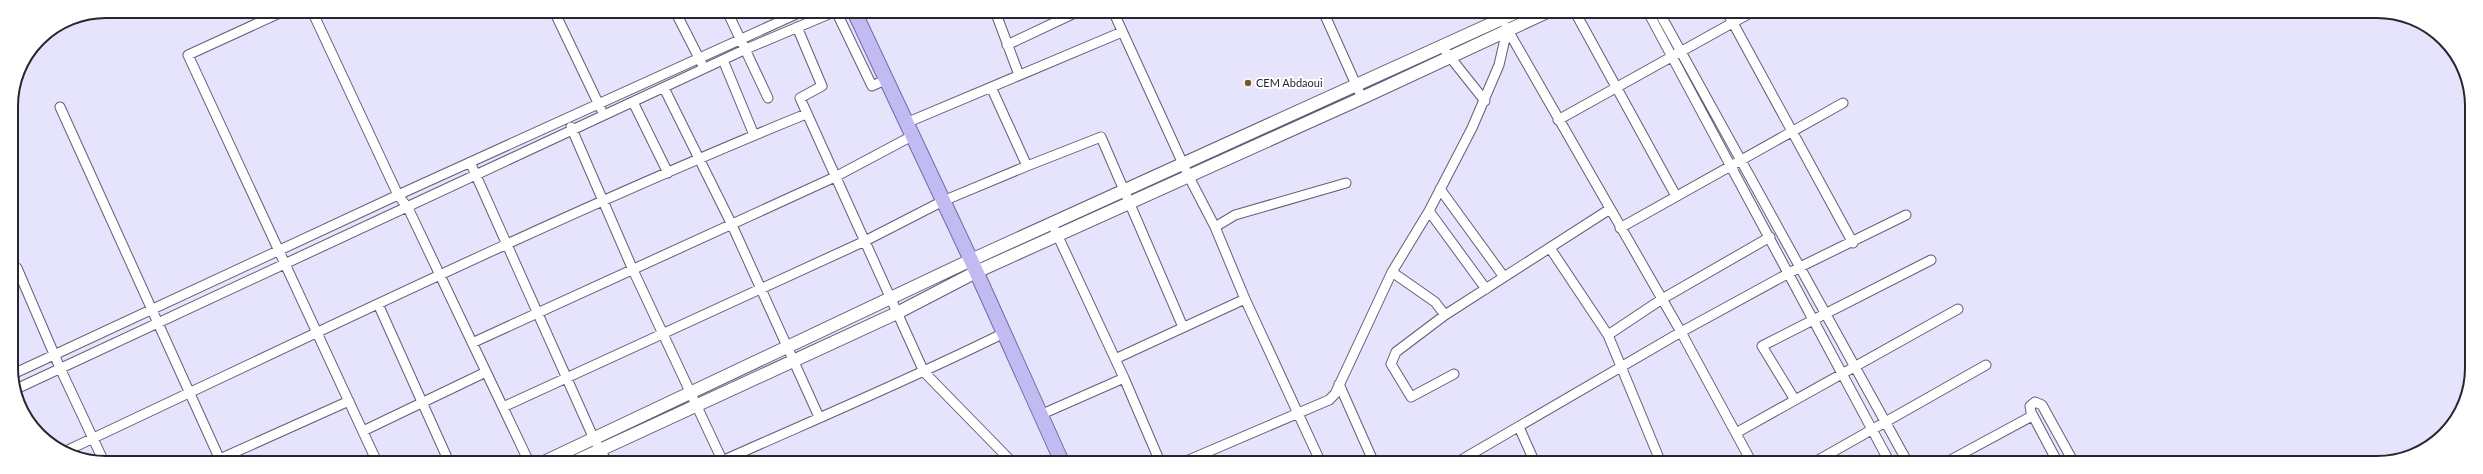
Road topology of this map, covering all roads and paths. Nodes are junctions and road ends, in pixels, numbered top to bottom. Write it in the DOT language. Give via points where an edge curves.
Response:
graph roads {
  1 [pos="269,18"];
  2 [pos="315,18"];
  3 [pos="557,18"];
  4 [pos="679,18"];
  5 [pos="731,18"];
  6 [pos="788,18"];
  7 [pos="819,18"];
  8 [pos="839,18"];
  9 [pos="857,18"];
  10 [pos="997,18"];
  11 [pos="1064,18"];
  12 [pos="1116,18"];
  13 [pos="1326,18"];
  14 [pos="1503,18"];
  15 [pos="1534,18"];
  16 [pos="1578,18"];
  17 [pos="1651,18"];
  18 [pos="1662,18"];
  19 [pos="1731,18"];
  20 [pos="1741,18"];
  21 [pos="1733,22"];
  22 [pos="798,27"];
  23 [pos="1507,30"];
  24 [pos="1122,32"];
  25 [pos="741,39"];
  26 [pos="1007,45"];
  27 [pos="1442,46"];
  28 [pos="746,49"];
  29 [pos="1681,51"];
  30 [pos="1672,56"];
  31 [pos="1448,57"];
  32 [pos="699,58"];
  33 [pos="723,60"];
  34 [pos="704,69"];
  35 [pos="1019,75"];
  36 [pos="886,80"];
  37 [pos="1357,86"];
  38 [pos="990,87"];
  39 [pos="1616,87"];
  40 [pos="664,88"];
  41 [pos="768,98"];
  42 [pos="1362,98"];
  43 [pos="1485,101"];
  44 [pos="633,102"];
  45 [pos="1843,103"];
  46 [pos="599,104"];
  47 [pos="60,107"];
  48 [pos="806,114"];
  49 [pos="604,116"];
  50 [pos="567,118"];
  51 [pos="1558,120"];
  52 [pos="906,123"];
  53 [pos="572,131"];
  54 [pos="1792,132"];
  55 [pos="754,135"];
  56 [pos="912,136"];
  57 [pos="700,158"];
  58 [pos="1741,160"];
  59 [pos="470,162"];
  60 [pos="1182,163"];
  61 [pos="1026,166"];
  62 [pos="1731,166"];
  63 [pos="668,173"];
  64 [pos="476,176"];
  65 [pos="835,177"];
  66 [pos="1189,177"];
  67 [pos="1346,183"];
  68 [pos="1440,189"];
  69 [pos="1123,190"];
  70 [pos="398,195"];
  71 [pos="1676,196"];
  72 [pos="943,201"];
  73 [pos="603,202"];
  74 [pos="1128,204"];
  75 [pos="408,208"];
  76 [pos="1610,209"];
  77 [pos="1429,211"];
  78 [pos="1906,215"];
  79 [pos="1052,223"];
  80 [pos="732,225"];
  81 [pos="1215,227"];
  82 [pos="1620,228"];
  83 [pos="1058,236"];
  84 [pos="1770,237"];
  85 [pos="865,241"];
  86 [pos="1853,243"];
  87 [pos="507,245"];
  88 [pos="1550,248"];
  89 [pos="280,250"];
  90 [pos="1931,260"];
  91 [pos="286,264"];
  92 [pos="974,266"];
  93 [pos="1800,267"];
  94 [pos="18,270"];
  95 [pos="632,270"];
  96 [pos="1392,272"];
  97 [pos="1789,273"];
  98 [pos="440,276"];
  99 [pos="1504,277"];
  100 [pos="760,288"];
  101 [pos="1486,288"];
  102 [pos="1245,298"];
  103 [pos="1662,299"];
  104 [pos="891,300"];
  105 [pos="378,304"];
  106 [pos="152,309"];
  107 [pos="1958,309"];
  108 [pos="538,313"];
  109 [pos="897,313"];
  110 [pos="1825,314"];
  111 [pos="1445,315"];
  112 [pos="1814,319"];
  113 [pos="157,324"];
  114 [pos="1183,327"];
  115 [pos="1681,332"];
  116 [pos="317,333"];
  117 [pos="662,333"];
  118 [pos="1004,333"];
  119 [pos="1608,335"];
  120 [pos="472,343"];
  121 [pos="787,347"];
  122 [pos="55,354"];
  123 [pos="1115,359"];
  124 [pos="793,360"];
  125 [pos="1986,365"];
  126 [pos="1621,366"];
  127 [pos="1855,366"];
  128 [pos="60,368"];
  129 [pos="18,372"];
  130 [pos="486,372"];
  131 [pos="924,372"];
  132 [pos="1843,373"];
  133 [pos="1454,374"];
  134 [pos="566,377"];
  135 [pos="1124,378"];
  136 [pos="1339,384"];
  137 [pos="20,387"];
  138 [pos="189,393"];
  139 [pos="691,393"];
  140 [pos="1796,400"];
  141 [pos="349,401"];
  142 [pos="422,402"];
  143 [pos="697,405"];
  144 [pos="503,407"];
  145 [pos="1297,413"];
  146 [pos="1040,414"];
  147 [pos="2032,416"];
  148 [pos="819,417"];
  149 [pos="1885,421"];
  150 [pos="1519,427"];
  151 [pos="1874,430"];
  152 [pos="363,431"];
  153 [pos="1736,433"];
  154 [pos="93,438"];
  155 [pos="594,439"];
  156 [pos="71,449"];
  157 [pos="601,450"];
  158 [pos="1005,455"];
  159 [pos="101,456"];
  160 [pos="216,456"];
  161 [pos="229,456"];
  162 [pos="374,456"];
  163 [pos="446,456"];
  164 [pos="526,456"];
  165 [pos="557,456"];
  166 [pos="588,456"];
  167 [pos="604,456"];
  168 [pos="719,456"];
  169 [pos="735,456"];
  170 [pos="1059,456"];
  171 [pos="1157,456"];
  172 [pos="1198,456"];
  173 [pos="1317,456"];
  174 [pos="1371,456"];
  175 [pos="1467,456"];
  176 [pos="1532,456"];
  177 [pos="1658,456"];
  178 [pos="1748,456"];
  179 [pos="1826,456"];
  180 [pos="1887,456"];
  181 [pos="1904,456"];
  182 [pos="1958,456"];
  183 [pos="2054,456"];
  184 [pos="2070,456"];
  1 -- 89 [label="street" via="188,55"];
  2 -- 70 [label="street"];
  3 -- 46 [label="street"];
  4 -- 32 [label="street"];
  5 -- 25 [label="street"];
  6 -- 25 [label="street"];
  7 -- 22 [label="street"];
  8 -- 36 [label="street" via="872,86"];
  9 -- 36 [label="main road"];
  10 -- 26 [label="street"];
  11 -- 26 [label="street"];
  12 -- 24 [label="street"];
  13 -- 37 [label="street"];
  14 -- 23 [label="street"];
  14 -- 27 [label="main road"];
  15 -- 23 [label="main road"];
  16 -- 39 [label="street"];
  17 -- 30 [label="street"];
  18 -- 29 [label="street"];
  19 -- 21 [label="street"];
  20 -- 21 [label="street"];
  21 -- 29 [label="street"];
  21 -- 54 [label="street"];
  22 -- 28 [label="street"];
  22 -- 48 [label="street" via="822,86 800,98"];
  23 -- 31 [label="main road"];
  23 -- 43 [label="street"];
  23 -- 51 [label="street"];
  24 -- 35 [label="street"];
  24 -- 60 [label="street"];
  25 -- 28 [label="street"];
  25 -- 32 [label="street"];
  26 -- 35 [label="street"];
  27 -- 31 [label="street"];
  27 -- 37 [label="main road"];
  28 -- 33 [label="street"];
  28 -- 41 [label="street"];
  29 -- 30 [label="street"];
  29 -- 58 [label="street"];
  30 -- 39 [label="street"];
  30 -- 62 [label="street"];
  31 -- 42 [label="main road"];
  31 -- 43 [label="street"];
  32 -- 34 [label="street"];
  32 -- 46 [label="street"];
  33 -- 34 [label="street"];
  33 -- 55 [label="street"];
  34 -- 40 [label="street"];
  35 -- 38 [label="street"];
  36 -- 52 [label="main road"];
  37 -- 42 [label="street"];
  37 -- 60 [label="main road"];
  38 -- 52 [label="street"];
  38 -- 61 [label="street"];
  39 -- 51 [label="street"];
  39 -- 71 [label="street"];
  40 -- 44 [label="street"];
  40 -- 57 [label="street"];
  42 -- 66 [label="main road"];
  43 -- 68 [label="street"];
  44 -- 49 [label="street"];
  44 -- 63 [label="street"];
  45 -- 54 [label="street"];
  46 -- 49 [label="street"];
  46 -- 50 [label="street"];
  47 -- 106 [label="street"];
  48 -- 55 [label="street"];
  48 -- 65 [label="street"];
  49 -- 53 [label="street"];
  50 -- 53 [label="street"];
  50 -- 59 [label="street"];
  51 -- 76 [label="street"];
  52 -- 56 [label="main road"];
  53 -- 64 [label="street"];
  53 -- 73 [label="street"];
  54 -- 58 [label="street"];
  54 -- 86 [label="street"];
  55 -- 57 [label="street"];
  56 -- 65 [label="street"];
  56 -- 72 [label="main road"];
  57 -- 63 [label="street"];
  57 -- 80 [label="street"];
  58 -- 62 [label="street"];
  58 -- 93 [label="street"];
  59 -- 64 [label="street"];
  59 -- 70 [label="street"];
  60 -- 66 [label="street"];
  60 -- 69 [label="main road"];
  61 -- 69 [label="street" via="1101,137"];
  61 -- 72 [label="street"];
  62 -- 71 [label="street"];
  62 -- 84 [label="street"];
  63 -- 73 [label="street"];
  64 -- 75 [label="street"];
  64 -- 87 [label="street"];
  65 -- 80 [label="street"];
  65 -- 85 [label="street"];
  66 -- 74 [label="main road"];
  66 -- 81 [label="street"];
  67 -- 81 [label="street" via="1235,215"];
  68 -- 77 [label="street"];
  68 -- 99 [label="street"];
  69 -- 74 [label="street"];
  69 -- 79 [label="main road"];
  70 -- 75 [label="street"];
  70 -- 89 [label="street"];
  71 -- 82 [label="street"];
  72 -- 85 [label="street"];
  72 -- 92 [label="main road"];
  73 -- 87 [label="street"];
  73 -- 95 [label="street"];
  74 -- 83 [label="main road"];
  74 -- 114 [label="street"];
  75 -- 91 [label="street"];
  75 -- 98 [label="street"];
  76 -- 82 [label="street"];
  76 -- 88 [label="street"];
  77 -- 96 [label="street"];
  77 -- 101 [label="street"];
  78 -- 86 [label="street"];
  79 -- 83 [label="street"];
  79 -- 92 [label="main road"];
  80 -- 95 [label="street"];
  80 -- 100 [label="street"];
  81 -- 102 [label="street"];
  82 -- 103 [label="street"];
  83 -- 92 [label="main road"];
  83 -- 123 [label="street"];
  84 -- 97 [label="street"];
  84 -- 103 [label="street"];
  85 -- 100 [label="street"];
  85 -- 104 [label="street"];
  86 -- 93 [label="street"];
  87 -- 98 [label="street"];
  87 -- 108 [label="street"];
  88 -- 99 [label="street"];
  88 -- 119 [label="street"];
  89 -- 91 [label="street"];
  89 -- 106 [label="street"];
  90 -- 110 [label="street"];
  91 -- 113 [label="street"];
  91 -- 116 [label="street"];
  92 -- 104 [label="main road"];
  92 -- 109 [label="main road"];
  92 -- 118 [label="main road"];
  93 -- 97 [label="street"];
  93 -- 110 [label="street"];
  94 -- 122 [label="street"];
  95 -- 108 [label="street"];
  95 -- 117 [label="street"];
  96 -- 111 [label="street" via="1435,302"];
  96 -- 136 [label="street"];
  97 -- 112 [label="street"];
  97 -- 115 [label="street"];
  98 -- 105 [label="street"];
  98 -- 120 [label="street"];
  99 -- 101 [label="street"];
  100 -- 117 [label="street"];
  100 -- 121 [label="street"];
  101 -- 111 [label="street"];
  102 -- 114 [label="street"];
  102 -- 145 [label="street"];
  103 -- 115 [label="street"];
  103 -- 119 [label="street"];
  104 -- 109 [label="street"];
  104 -- 121 [label="main road"];
  105 -- 116 [label="street"];
  105 -- 142 [label="street"];
  106 -- 113 [label="street"];
  106 -- 122 [label="street"];
  107 -- 127 [label="street"];
  108 -- 120 [label="street"];
  108 -- 134 [label="street"];
  109 -- 124 [label="main road"];
  109 -- 131 [label="street"];
  110 -- 112 [label="street"];
  110 -- 127 [label="street"];
  111 -- 133 [label="street" via="1396,352 1391,364 1411,397"];
  112 -- 132 [label="street"];
  112 -- 140 [label="street" via="1762,346"];
  113 -- 128 [label="street"];
  113 -- 138 [label="street"];
  114 -- 123 [label="street"];
  115 -- 126 [label="street"];
  115 -- 153 [label="street"];
  116 -- 138 [label="street"];
  116 -- 141 [label="street"];
  117 -- 134 [label="street"];
  117 -- 139 [label="street"];
  118 -- 131 [label="street"];
  118 -- 146 [label="main road"];
  119 -- 126 [label="street"];
  120 -- 130 [label="street"];
  121 -- 124 [label="street"];
  121 -- 139 [label="main road"];
  122 -- 128 [label="street"];
  122 -- 129 [label="street"];
  123 -- 135 [label="street"];
  124 -- 143 [label="main road"];
  124 -- 148 [label="street"];
  125 -- 149 [label="street"];
  126 -- 150 [label="street"];
  126 -- 177 [label="street"];
  127 -- 132 [label="street"];
  127 -- 149 [label="street"];
  128 -- 137 [label="street"];
  128 -- 154 [label="street"];
  130 -- 142 [label="street"];
  130 -- 144 [label="street"];
  131 -- 148 [label="street"];
  131 -- 158 [label="street"];
  132 -- 140 [label="street"];
  132 -- 151 [label="street"];
  134 -- 144 [label="street"];
  134 -- 155 [label="street"];
  135 -- 146 [label="street"];
  135 -- 171 [label="street"];
  136 -- 145 [label="street" via="1329,400"];
  136 -- 174 [label="street"];
  138 -- 154 [label="street"];
  138 -- 160 [label="street"];
  139 -- 143 [label="street"];
  139 -- 155 [label="main road"];
  140 -- 153 [label="street"];
  141 -- 152 [label="street"];
  141 -- 161 [label="street"];
  142 -- 152 [label="street"];
  142 -- 163 [label="street"];
  143 -- 157 [label="main road"];
  143 -- 168 [label="street"];
  144 -- 164 [label="street"];
  145 -- 172 [label="street"];
  145 -- 173 [label="street"];
  146 -- 170 [label="main road"];
  147 -- 182 [label="street"];
  147 -- 183 [label="street"];
  147 -- 184 [label="street" via="2030,406 2039,402"];
  148 -- 169 [label="street"];
  149 -- 151 [label="street"];
  149 -- 181 [label="street"];
  150 -- 175 [label="street"];
  150 -- 176 [label="street"];
  151 -- 179 [label="street"];
  151 -- 180 [label="street"];
  152 -- 162 [label="street"];
  153 -- 178 [label="street"];
  154 -- 156 [label="street"];
  154 -- 159 [label="street"];
  155 -- 157 [label="street"];
  155 -- 165 [label="main road"];
  157 -- 166 [label="main road"];
  157 -- 167 [label="street"];
}
